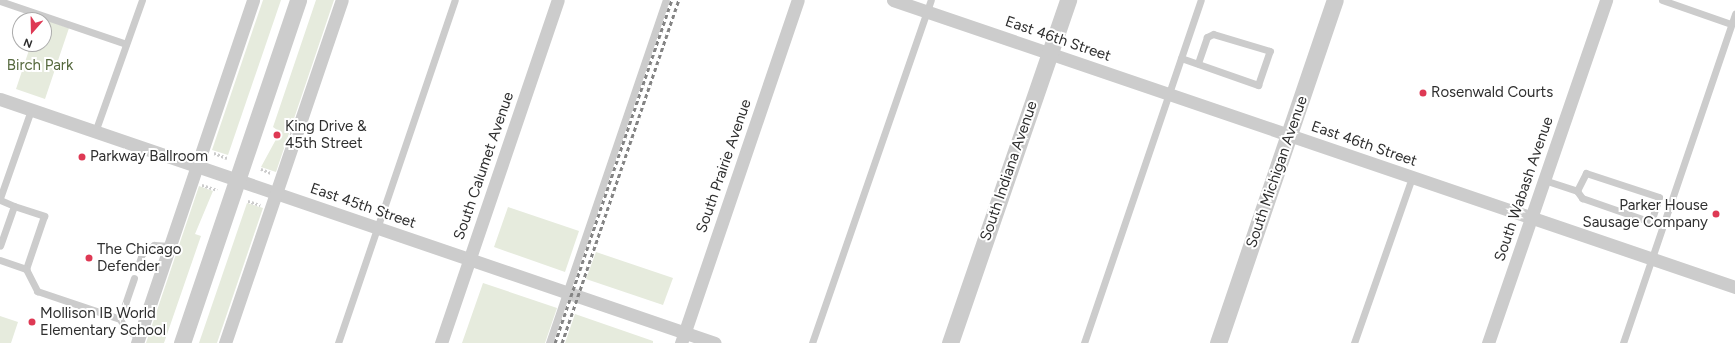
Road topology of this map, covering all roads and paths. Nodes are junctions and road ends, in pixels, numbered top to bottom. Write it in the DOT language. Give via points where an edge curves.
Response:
graph roads {
  1 [pos="142,0"];
  2 [pos="254,0"];
  3 [pos="298,0"];
  4 [pos="342,0"];
  5 [pos="455,0"];
  6 [pos="558,0"];
  7 [pos="666,0"];
  8 [pos="798,0"];
  9 [pos="893,0"];
  10 [pos="1068,0"];
  11 [pos="1201,0"];
  12 [pos="1335,0"];
  13 [pos="1606,0"];
  14 [pos="1662,0"];
  15 [pos="0,1"];
  16 [pos="929,6"];
  17 [pos="1735,14"];
  18 [pos="1732,24"];
  19 [pos="126,44"];
  20 [pos="1049,54"];
  21 [pos="1181,58"];
  22 [pos="1198,63"];
  23 [pos="1169,94"];
  24 [pos="0,99"];
  25 [pos="31,110"];
  26 [pos="95,132"];
  27 [pos="1289,135"];
  28 [pos="211,152"];
  29 [pos="227,158"];
  30 [pos="197,166"];
  31 [pos="261,169"];
  32 [pos="276,174"];
  33 [pos="1412,177"];
  34 [pos="238,180"];
  35 [pos="1544,180"];
  36 [pos="200,184"];
  37 [pos="217,190"];
  38 [pos="1577,192"];
  39 [pos="276,193"];
  40 [pos="0,199"];
  41 [pos="248,201"];
  42 [pos="14,206"];
  43 [pos="264,206"];
  44 [pos="1531,218"];
  45 [pos="377,228"];
  46 [pos="0,246"];
  47 [pos="170,246"];
  48 [pos="469,259"];
  49 [pos="1652,259"];
  50 [pos="0,260"];
  51 [pos="26,269"];
  52 [pos="137,269"];
  53 [pos="134,278"];
  54 [pos="1735,287"];
  55 [pos="566,292"];
  56 [pos="120,319"];
  57 [pos="682,338"];
  58 [pos="138,340"];
  59 [pos="182,343"];
  60 [pos="225,343"];
  61 [pos="338,343"];
  62 [pos="441,343"];
  63 [pos="549,343"];
  64 [pos="716,343"];
  65 [pos="812,343"];
  66 [pos="950,343"];
  67 [pos="1084,343"];
  68 [pos="1218,343"];
  69 [pos="1354,343"];
  70 [pos="1488,343"];
  71 [pos="1623,343"];
  1 -- 19 [label="lane"];
  2 -- 30 [label="street"];
  3 -- 34 [label="street"];
  4 -- 39 [label="street"];
  5 -- 45 [label="lane"];
  6 -- 48 [label="street, South Calumet Avenue"];
  7 -- 55 [label="lane"];
  8 -- 57 [label="street, South Prairie Avenue"];
  9 -- 16 [label="street, East 46th Street"];
  10 -- 20 [label="street, South Indiana Avenue"];
  11 -- 21 [label="lane"];
  12 -- 27 [label="street, South Michigan Avenue"];
  13 -- 35 [label="street, South Wabash Avenue"];
  14 -- 18 [label="lane"];
  15 -- 19 [label="lane"];
  16 -- 20 [label="street, East 46th Street"];
  16 -- 65 [label="lane"];
  17 -- 18 [label="lane"];
  18 -- 49 [label="lane"];
  19 -- 26 [label="lane"];
  20 -- 23 [label="street, East 46th Street"];
  20 -- 66 [label="street, South Indiana Avenue"];
  21 -- 22 [label="lane"];
  21 -- 23 [label="lane"];
  22 -- 22 [label="lane" via="1258,85 1270,51 1213,34 1207,37"];
  23 -- 27 [label="street, East 46th Street"];
  23 -- 67 [label="lane"];
  24 -- 25 [label="street, East 45th Street"];
  25 -- 26 [label="street, East 45th Street"];
  25 -- 40 [label="lane"];
  26 -- 30 [label="street, East 45th Street"];
  27 -- 33 [label="street, East 46th Street"];
  27 -- 68 [label="street, South Michigan Avenue"];
  28 -- 29 [label="path"];
  30 -- 34 [label="street, East 45th Street"];
  30 -- 47 [label="street"];
  31 -- 32 [label="path"];
  33 -- 44 [label="street, East 46th Street"];
  33 -- 69 [label="lane"];
  34 -- 39 [label="street, East 45th Street"];
  34 -- 59 [label="street"];
  35 -- 38 [label="lane"];
  35 -- 44 [label="street, South Wabash Avenue"];
  36 -- 37 [label="path"];
  38 -- 38 [label="lane" via="1582,198 1651,222 1659,197 1586,173"];
  39 -- 45 [label="street, East 45th Street"];
  39 -- 60 [label="street"];
  40 -- 42 [label="lane"];
  41 -- 43 [label="path"];
  42 -- 46 [label="lane"];
  42 -- 51 [label="lane" via="44,216"];
  44 -- 49 [label="street, East 46th Street"];
  44 -- 70 [label="street, South Wabash Avenue"];
  45 -- 48 [label="street, East 45th Street"];
  45 -- 61 [label="lane"];
  47 -- 52 [label="lane" via="154,245 142,254"];
  47 -- 58 [label="street"];
  48 -- 55 [label="street, East 45th Street"];
  48 -- 62 [label="street, South Calumet Avenue"];
  49 -- 54 [label="street, East 46th Street"];
  49 -- 71 [label="lane"];
  50 -- 51 [label="lane"];
  51 -- 56 [label="lane" via="37,290"];
  53 -- 56 [label="lane"];
  55 -- 57 [label="street, East 45th Street"];
  55 -- 63 [label="lane"];
  56 -- 58 [label="lane" via="125,328"];
  57 -- 64 [label="street, East 45th Street"];
}
